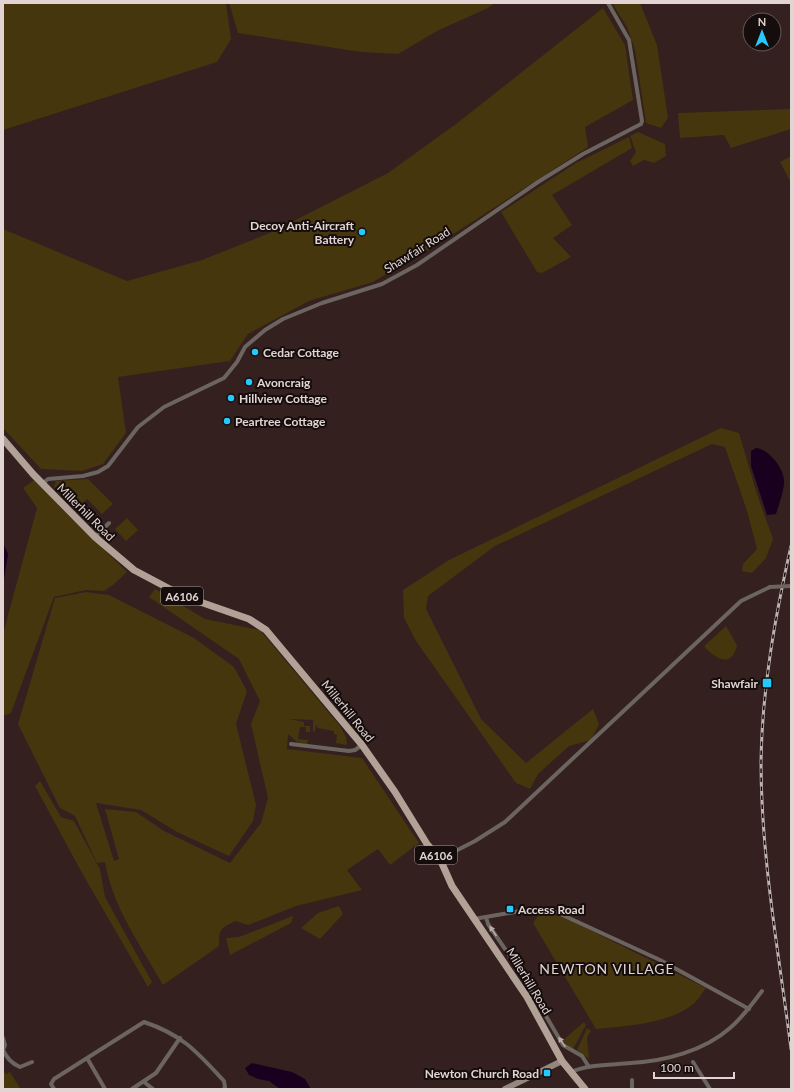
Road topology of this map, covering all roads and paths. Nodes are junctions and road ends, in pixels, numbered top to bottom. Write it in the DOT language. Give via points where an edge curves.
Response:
graph roads {
  1 [pos="608,3"];
  2 [pos="3,439"];
  3 [pos="42,484"];
  4 [pos="109,523"];
  5 [pos="95,537"];
  6 [pos="791,586"];
  7 [pos="291,744"];
  8 [pos="362,745"];
  9 [pos="440,859"];
  10 [pos="486,917"];
  11 [pos="474,919"];
  12 [pos="762,991"];
  13 [pos="749,1009"];
  14 [pos="3,1038"];
  15 [pos="180,1038"];
  16 [pos="3,1050"];
  17 [pos="87,1058"];
  18 [pos="562,1061"];
  19 [pos="32,1062"];
  20 [pos="692,1062"];
  21 [pos="590,1067"];
  22 [pos="571,1072"];
  23 [pos="632,1080"];
  24 [pos="144,1082"];
  25 [pos="54,1089"];
  26 [pos="105,1089"];
  27 [pos="132,1089"];
  28 [pos="153,1089"];
  29 [pos="224,1089"];
  30 [pos="504,1089"];
  31 [pos="586,1089"];
  32 [pos="632,1089"];
  33 [pos="710,1089"];
  1 -- 3 [label="street, Shawfair Road" via="629,40 641,124 583,154 538,182 417,265 382,284 322,303 283,319 265,330 245,347 224,378 164,407 138,427 108,466 83,476 48,479"];
  2 -- 3 [label="main road, Millerhill Road / A6106"];
  3 -- 5 [label="main road, Millerhill Road / A6106"];
  4 -- 5 [label="street"];
  5 -- 8 [label="main road, Millerhill Road / A6106" via="115,556 145,577 182,596 249,619 266,630"];
  6 -- 9 [label="street, bridge" via="770,587 741,601 505,822"];
  7 -- 8 [label="street" via="349,752"];
  8 -- 9 [label="main road, Millerhill Road / A6106" via="427,844"];
  9 -- 11 [label="main road, Millerhill Road / A6106" via="452,886"];
  10 -- 11 [label="street"];
  10 -- 13 [label="street" via="532,909 556,912 660,960"];
  21 -- 10 [label="street, one-way" via="582,1056 563,1045"];
  11 -- 18 [label="main road, Millerhill Road / A6106" via="527,997"];
  12 -- 13 [label="street"];
  13 -- 21 [label="street" via="717,1037 665,1060"];
  14 -- 16 [label="street"];
  15 -- 17 [label="street" via="144,1022"];
  15 -- 24 [label="street" via="156,1073"];
  15 -- 29 [label="street" via="197,1051 224,1081"];
  16 -- 19 [label="street" via="8,1060 15,1065 20,1067"];
  17 -- 25 [label="street" via="54,1079 51,1084"];
  17 -- 26 [label="street"];
  18 -- 22 [label="main road, Millerhill Road / A6106"];
  18 -- 30 [label="street"];
  20 -- 33 [label="street"];
  21 -- 22 [label="street"];
  22 -- 31 [label="main road, Millerhill Road / A6106"];
  23 -- 32 [label="street"];
  24 -- 27 [label="street"];
  24 -- 28 [label="street"];
}
